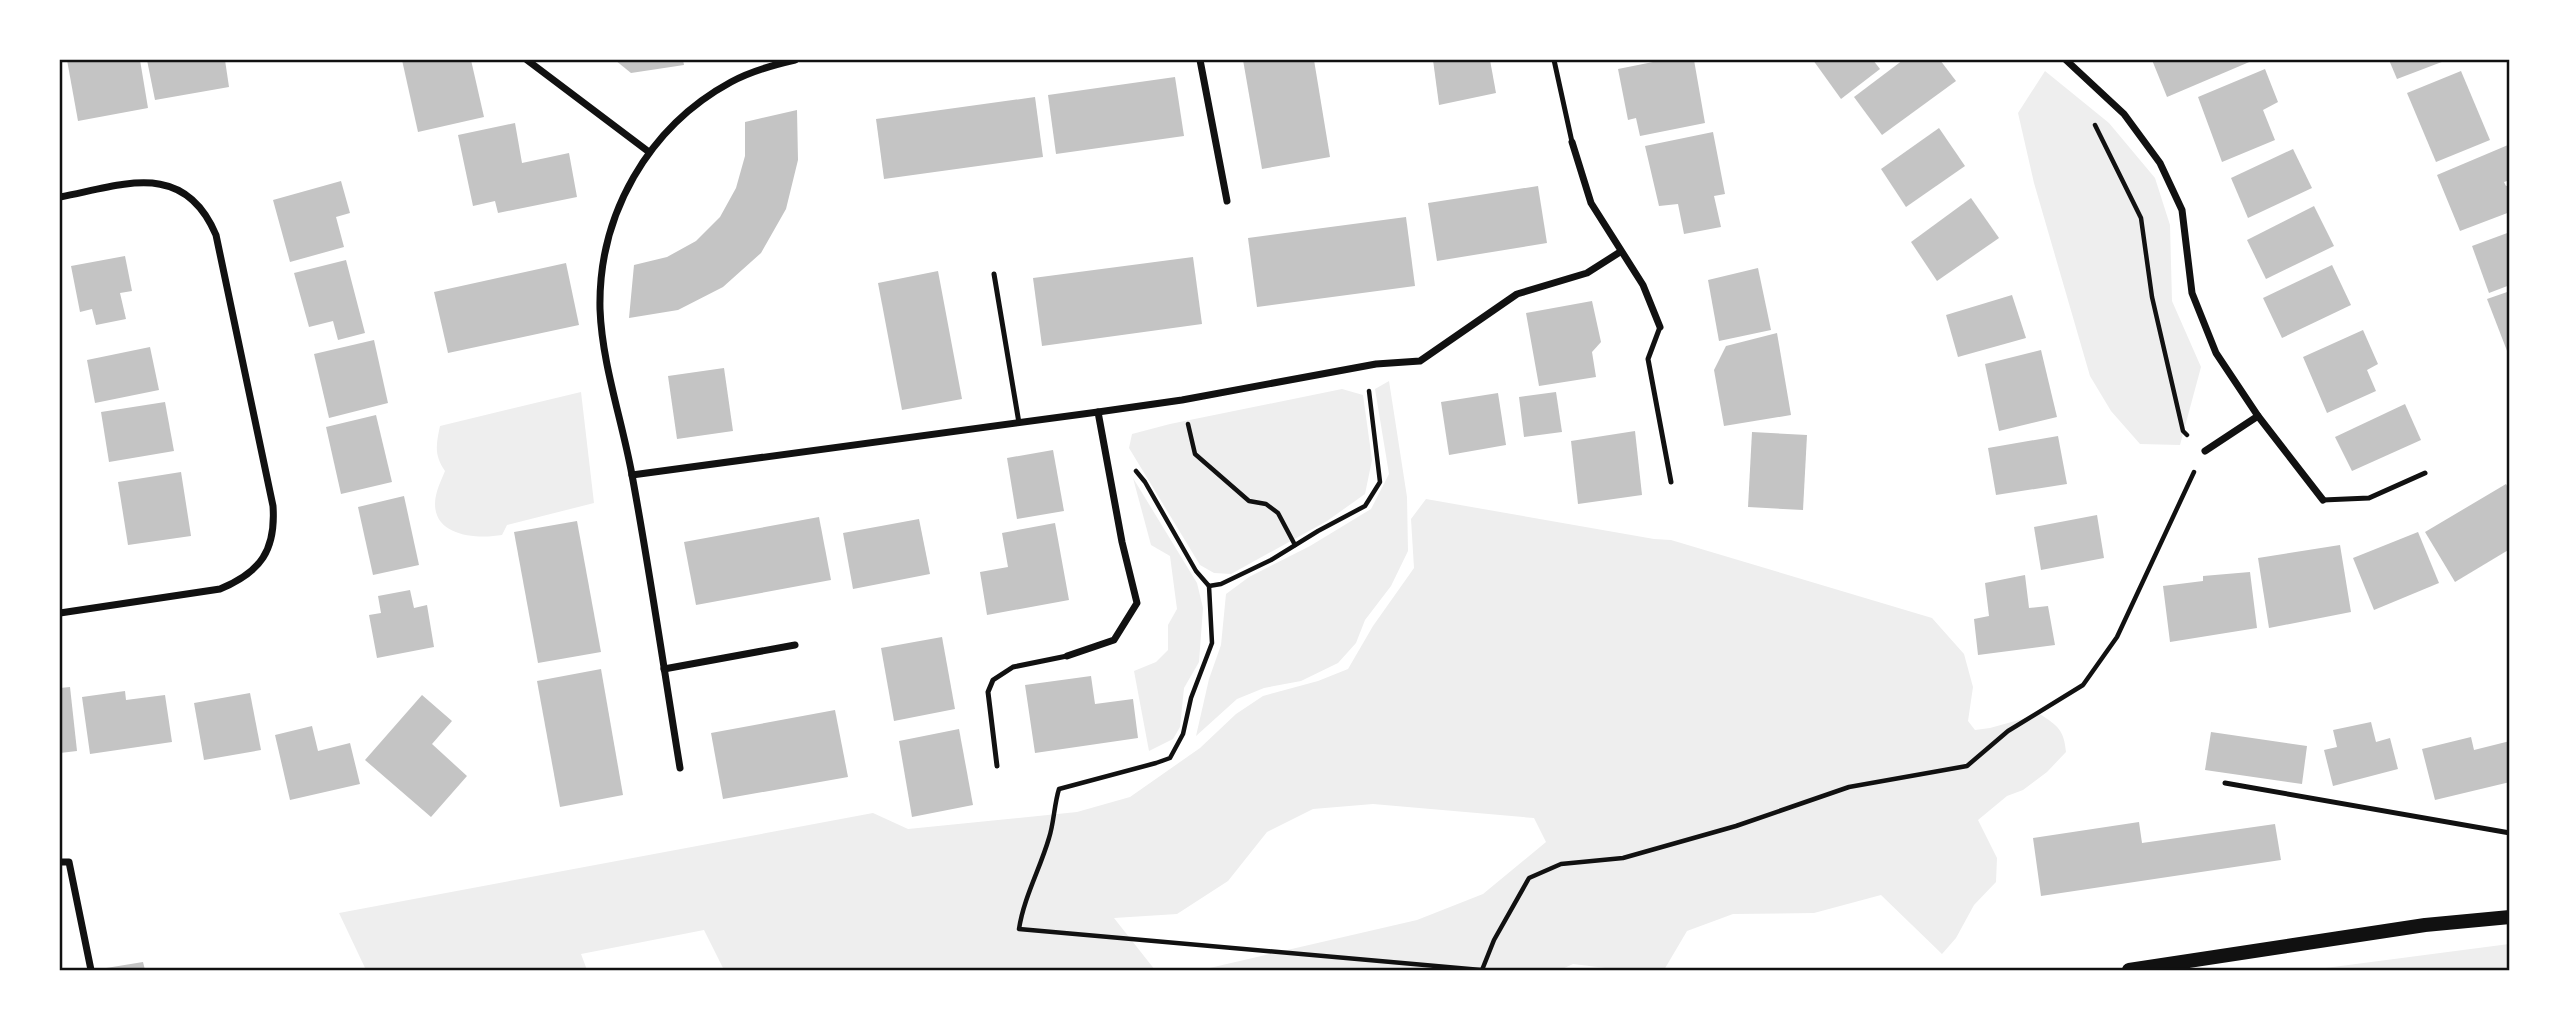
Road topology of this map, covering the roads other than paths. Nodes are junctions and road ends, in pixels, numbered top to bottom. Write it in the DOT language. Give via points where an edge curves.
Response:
graph roads {
  1 [pos="527,60"];
  2 [pos="795,60"];
  3 [pos="1200,60"];
  4 [pos="1555,60"];
  5 [pos="2066,60"];
  6 [pos="1572,142"];
  7 [pos="649,152"];
  8 [pos="60,197"];
  9 [pos="1227,201"];
  10 [pos="1620,252"];
  11 [pos="994,274"];
  12 [pos="1660,327"];
  13 [pos="1098,412"];
  14 [pos="2258,416"];
  15 [pos="1019,423"];
  16 [pos="2205,451"];
  17 [pos="2425,472"];
  18 [pos="632,475"];
  19 [pos="1671,482"];
  20 [pos="2323,500"];
  21 [pos="60,613"];
  22 [pos="795,645"];
  23 [pos="1067,656"];
  24 [pos="664,669"];
  25 [pos="997,766"];
  26 [pos="680,768"];
  27 [pos="2225,783"];
  28 [pos="2510,833"];
  29 [pos="60,862"];
  30 [pos="2510,917"];
  31 [pos="91,971"];
  32 [pos="2129,971"];
  1 -- 7 [label="street"];
  2 -- 7 [label="street" via="765,67 701,101"];
  3 -- 9 [label="street"];
  4 -- 6 [label="lane"];
  5 -- 14 [label="street" via="2124,114 2160,163 2182,211 2192,293 2216,353"];
  6 -- 10 [label="street" via="1591,203"];
  7 -- 18 [label="street" via="616,211 601,277 604,344"];
  8 -- 21 [label="street" via="152,182 193,198 207,215 216,235 274,527 269,548 257,567 230,585"];
  10 -- 12 [label="street" via="1643,285"];
  10 -- 13 [label="street" via="1587,273 1517,294 1420,361 1364,366"];
  11 -- 15 [label="lane"];
  12 -- 19 [label="lane" via="1648,359"];
  13 -- 15 [label="street"];
  13 -- 23 [label="street" via="1137,603 1114,639"];
  14 -- 16 [label="street"];
  14 -- 20 [label="street"];
  15 -- 18 [label="street"];
  17 -- 20 [label="lane" via="2369,498"];
  18 -- 24 [label="street"];
  22 -- 24 [label="street"];
  23 -- 25 [label="lane" via="1013,667 993,680 988,692"];
  24 -- 26 [label="street"];
  27 -- 28 [label="lane"];
  29 -- 31 [label="street" via="69,862"];
  30 -- 32 [label="main road" via="2425,925"];
}
